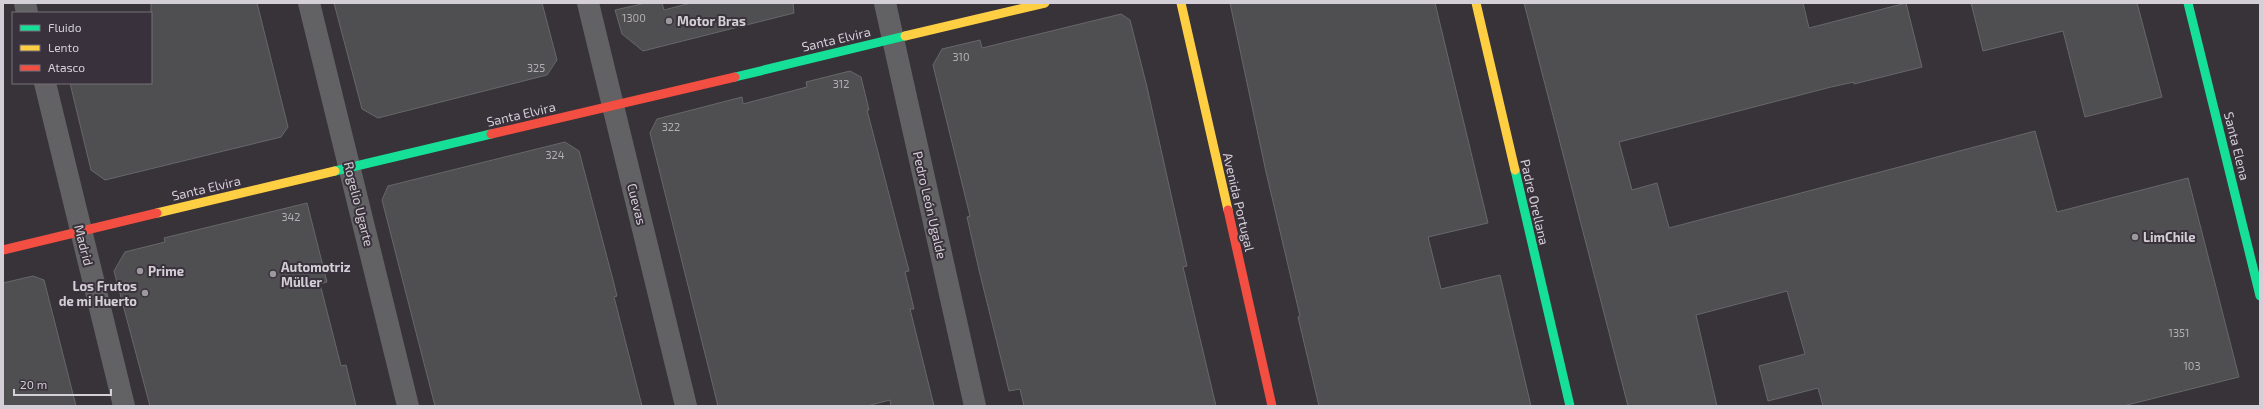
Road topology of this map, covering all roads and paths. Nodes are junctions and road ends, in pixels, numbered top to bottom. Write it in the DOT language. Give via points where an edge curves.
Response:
graph roads {
  1 [pos="309,3"];
  2 [pos="588,3"];
  3 [pos="885,3"];
  4 [pos="1045,3"];
  5 [pos="1181,3"];
  6 [pos="1476,3"];
  7 [pos="2188,3"];
  8 [pos="893,39"];
  9 [pos="45,84"];
  10 [pos="614,106"];
  11 [pos="350,168"];
  12 [pos="81,231"];
  13 [pos="3,250"];
  14 [pos="2260,296"];
  15 [pos="124,406"];
  16 [pos="408,406"];
  17 [pos="686,406"];
  18 [pos="975,406"];
  19 [pos="1272,406"];
  20 [pos="1570,406"];
  1 -- 11 [label="street, Rogelio Ugarte"];
  2 -- 10 [label="street, Cuevas"];
  3 -- 8 [label="street, Pedro León Ugalde"];
  4 -- 8 [label="street, Santa Elvira"];
  5 -- 19 [label="street, Avenida Portugal"];
  6 -- 20 [label="street, Padre Orellana"];
  7 -- 14 [label="street, Santa Elena"];
  8 -- 10 [label="street, Santa Elvira"];
  8 -- 18 [label="street, Pedro León Ugalde"];
  9 -- 12 [label="street, Madrid"];
  10 -- 11 [label="street, Santa Elvira"];
  10 -- 17 [label="street, Cuevas"];
  11 -- 12 [label="street, Santa Elvira"];
  11 -- 16 [label="street, Rogelio Ugarte"];
  12 -- 13 [label="street, Santa Elvira"];
  12 -- 15 [label="street, Madrid"];
}
